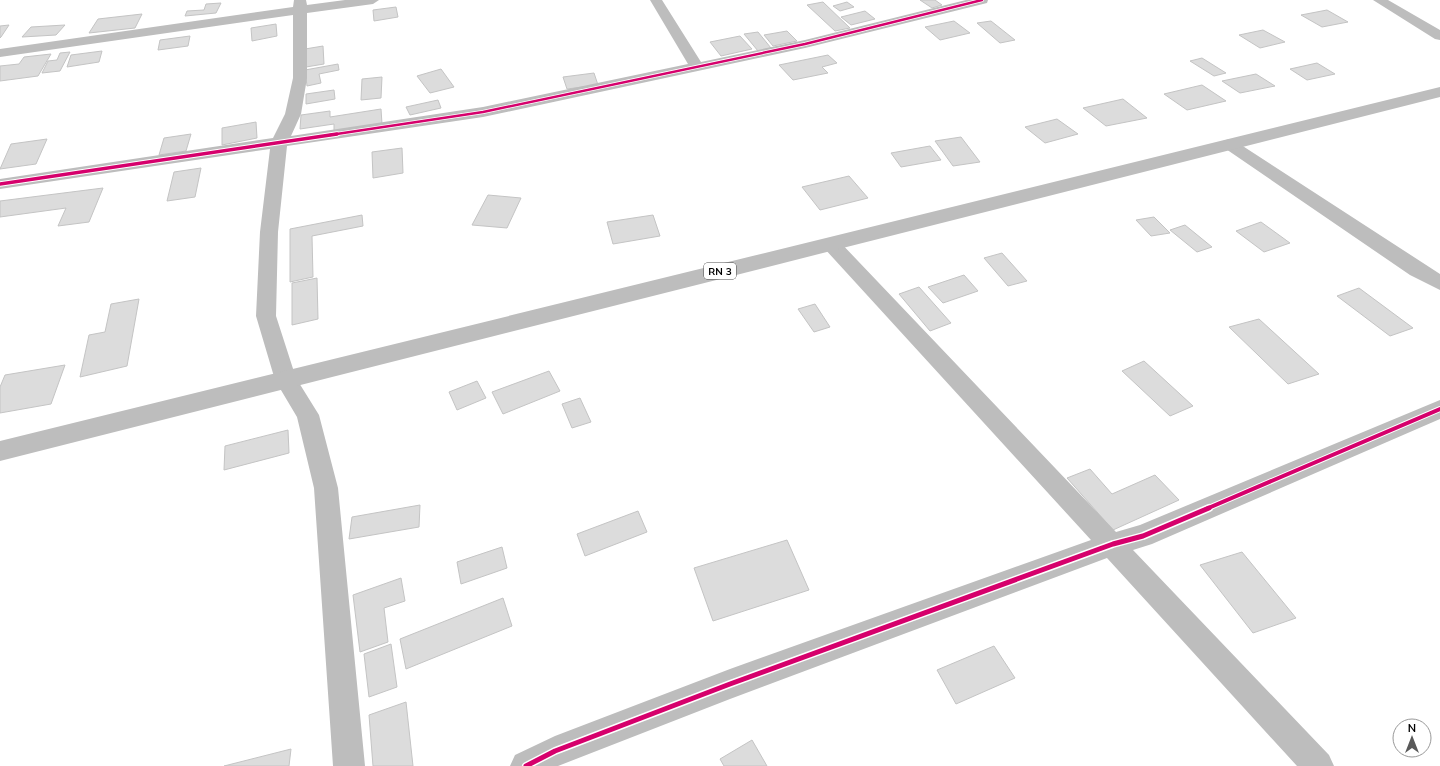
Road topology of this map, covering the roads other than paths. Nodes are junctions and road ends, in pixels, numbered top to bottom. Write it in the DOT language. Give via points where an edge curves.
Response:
graph roads {
  1 [pos="373,0"];
  2 [pos="656,0"];
  3 [pos="982,0"];
  4 [pos="1379,0"];
  5 [pos="300,5"];
  6 [pos="1440,36"];
  7 [pos="0,53"];
  8 [pos="697,67"];
  9 [pos="1440,92"];
  10 [pos="279,143"];
  11 [pos="1229,144"];
  12 [pos="0,184"];
  13 [pos="830,244"];
  14 [pos="1440,283"];
  15 [pos="286,380"];
  16 [pos="1440,409"];
  17 [pos="0,451"];
  18 [pos="1113,544"];
  19 [pos="349,766"];
  20 [pos="526,766"];
  21 [pos="1318,766"];
  1 -- 5 [label="main road"];
  2 -- 8 [label="main road"];
  3 -- 8 [label="main road" via="805,44"];
  4 -- 6 [label="main road"];
  5 -- 7 [label="main road"];
  5 -- 10 [label="main road" via="300,78 292,114"];
  8 -- 10 [label="main road" via="483,112"];
  9 -- 11 [label="main road, RN 3"];
  10 -- 12 [label="main road"];
  10 -- 15 [label="main road" via="269,232 266,316"];
  11 -- 13 [label="main road, RN 3"];
  11 -- 14 [label="main road"];
  13 -- 15 [label="main road, RN 3"];
  13 -- 18 [label="main road"];
  15 -- 17 [label="main road, RN 3"];
  15 -- 19 [label="main road" via="308,415 326,488"];
  16 -- 18 [label="main road" via="1143,536"];
  18 -- 20 [label="main road" via="730,684 555,751"];
  18 -- 21 [label="main road"];
}
